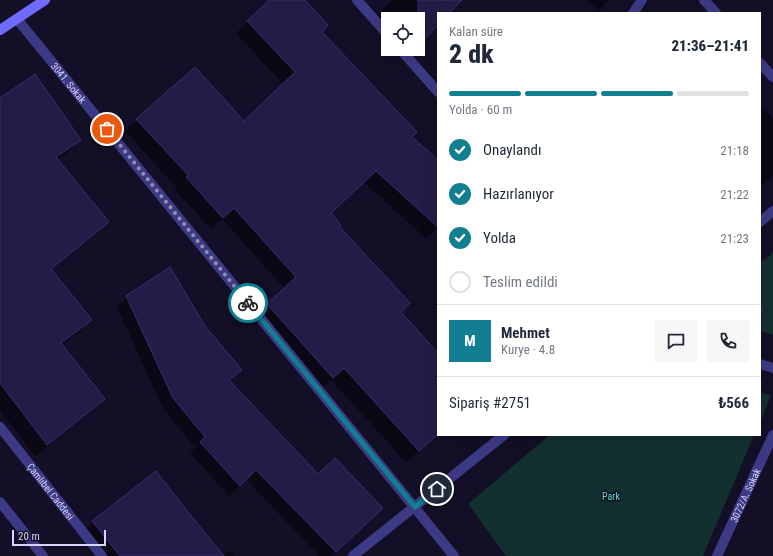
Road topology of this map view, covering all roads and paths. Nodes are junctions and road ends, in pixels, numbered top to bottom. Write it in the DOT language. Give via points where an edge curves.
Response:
graph roads {
  1 [pos="45,0"];
  2 [pos="357,0"];
  3 [pos="642,0"];
  4 [pos="704,0"];
  5 [pos="634,12"];
  6 [pos="715,12"];
  7 [pos="17,19"];
  8 [pos="381,27"];
  9 [pos="0,30"];
  10 [pos="406,56"];
  11 [pos="761,64"];
  12 [pos="773,77"];
  13 [pos="437,91"];
  14 [pos="773,211"];
  15 [pos="761,221"];
  16 [pos="761,364"];
  17 [pos="773,368"];
  18 [pos="0,427"];
  19 [pos="773,435"];
  20 [pos="503,436"];
  21 [pos="0,502"];
  22 [pos="415,507"];
  23 [pos="43,556"];
  24 [pos="102,556"];
  25 [pos="353,556"];
  26 [pos="454,556"];
  27 [pos="717,556"];
  1 -- 7 [label="main road"];
  2 -- 8 [label="street"];
  3 -- 5 [label="street"];
  4 -- 6 [label="street"];
  7 -- 9 [label="main road"];
  7 -- 22 [label="street, 3041. Sokak"];
  10 -- 13 [label="street"];
  11 -- 12 [label="street"];
  14 -- 15 [label="street"];
  16 -- 17 [label="street"];
  18 -- 24 [label="street, Çamlıbel Caddesi"];
  19 -- 27 [label="street, 3072/A. Sokak"];
  20 -- 22 [label="street"];
  21 -- 23 [label="street"];
  22 -- 25 [label="street"];
  22 -- 26 [label="street, 3041. Sokak"];
}
